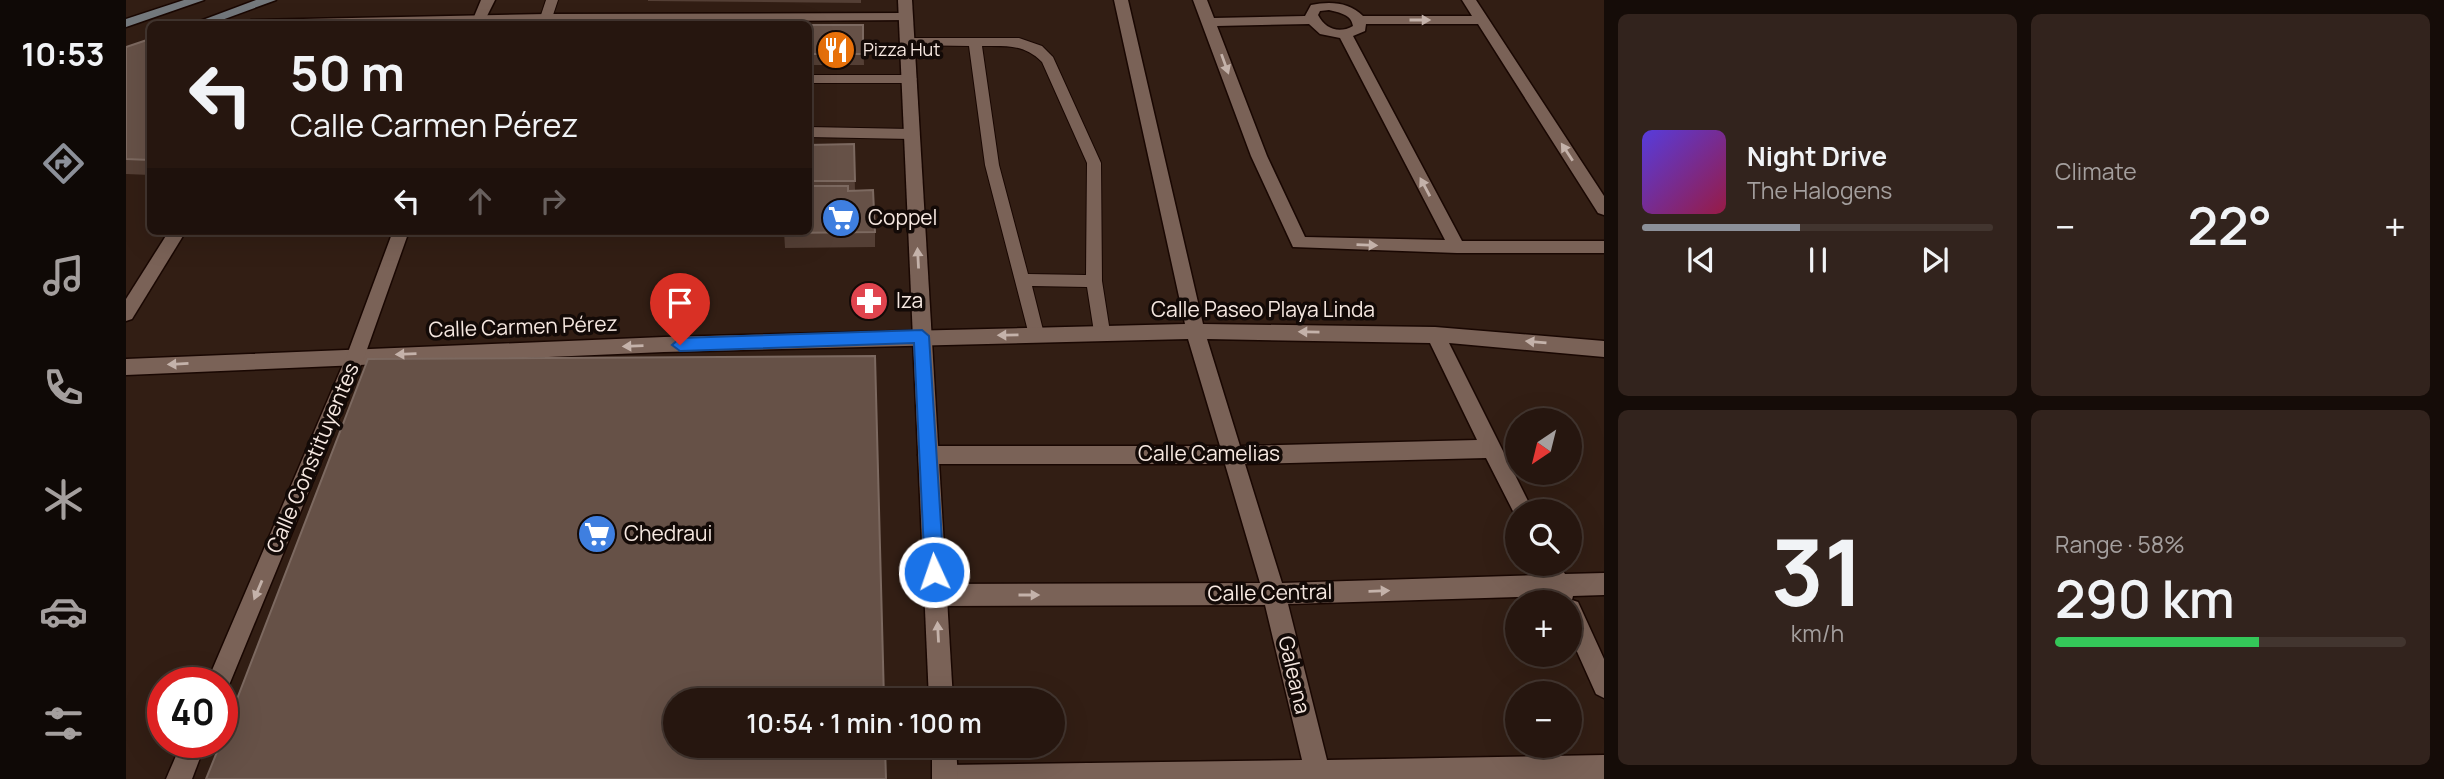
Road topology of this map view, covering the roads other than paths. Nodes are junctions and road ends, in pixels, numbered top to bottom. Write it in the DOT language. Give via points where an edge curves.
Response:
graph roads {
  1 [pos="197,0"];
  2 [pos="269,0"];
  3 [pos="488,0"];
  4 [pos="552,0"];
  5 [pos="1121,0"];
  6 [pos="1200,0"];
  7 [pos="1469,0"];
  8 [pos="1327,3"];
  9 [pos="905,8"];
  10 [pos="546,18"];
  11 [pos="1312,20"];
  12 [pos="1359,20"];
  13 [pos="1482,20"];
  14 [pos="208,21"];
  15 [pos="478,21"];
  16 [pos="495,21"];
  17 [pos="1209,22"];
  18 [pos="126,23"];
  19 [pos="1345,34"];
  20 [pos="908,42"];
  21 [pos="975,42"];
  22 [pos="812,79"];
  23 [pos="910,79"];
  24 [pos="812,132"];
  25 [pos="911,134"];
  26 [pos="1604,209"];
  27 [pos="175,235"];
  28 [pos="400,235"];
  29 [pos="1457,247"];
  30 [pos="1604,247"];
  31 [pos="1021,280"];
  32 [pos="1094,281"];
  33 [pos="126,314"];
  34 [pos="1195,330"];
  35 [pos="1102,332"];
  36 [pos="1036,334"];
  37 [pos="1435,334"];
  38 [pos="922,336"];
  39 [pos="1604,349"];
  40 [pos="356,355"];
  41 [pos="126,367"];
  42 [pos="1491,449"];
  43 [pos="928,455"];
  44 [pos="1233,455"];
  45 [pos="1516,499"];
  46 [pos="1604,584"];
  47 [pos="1579,590"];
  48 [pos="1274,594"];
  49 [pos="1505,594"];
  50 [pos="936,595"];
  51 [pos="1582,637"];
  52 [pos="225,667"];
  53 [pos="1604,686"];
  54 [pos="940,688"];
  55 [pos="188,758"];
  56 [pos="944,758"];
  57 [pos="1604,768"];
  58 [pos="1318,775"];
  59 [pos="179,779"];
  60 [pos="945,779"];
  1 -- 18 [label="main road"];
  2 -- 14 [label="main road"];
  3 -- 15 [label="street"];
  4 -- 10 [label="lane"];
  5 -- 34 [label="street, Galeana"];
  6 -- 17 [label="street"];
  7 -- 13 [label="street"];
  8 -- 11 [label="street" via="1312,11"];
  8 -- 12 [label="street" via="1350,11"];
  9 -- 10 [label="street"];
  9 -- 20 [label="street"];
  10 -- 16 [label="street"];
  11 -- 17 [label="street"];
  11 -- 19 [label="street" via="1321,29"];
  12 -- 13 [label="street, one-way"];
  12 -- 19 [label="street" via="1357,31"];
  26 -- 13 [label="street, one-way"];
  17 -- 29 [label="street, one-way" via="1259,156 1298,243"];
  29 -- 19 [label="street, one-way"];
  20 -- 21 [label="lane"];
  20 -- 23 [label="street"];
  21 -- 31 [label="lane" via="992,165"];
  21 -- 32 [label="lane" via="1018,42 1037,49 1048,60 1094,163"];
  22 -- 23 [label="lane"];
  23 -- 25 [label="street"];
  24 -- 25 [label="lane"];
  38 -- 25 [label="street, one-way"];
  27 -- 33 [label="street"];
  28 -- 40 [label="street, Calle Constituyentes"];
  29 -- 30 [label="street"];
  31 -- 32 [label="lane"];
  31 -- 36 [label="lane"];
  32 -- 35 [label="lane"];
  34 -- 35 [label="street, Calle Paseo Playa Linda"];
  37 -- 34 [label="street, Calle Paseo Playa Linda, one-way"];
  34 -- 44 [label="street, Galeana"];
  35 -- 36 [label="street, Calle Paseo Playa Linda"];
  36 -- 38 [label="street, Calle Paseo Playa Linda, one-way"];
  39 -- 37 [label="street, Calle Paseo Playa Linda, one-way"];
  37 -- 42 [label="street"];
  38 -- 40 [label="street, Calle Carmen Pérez, one-way" via="517,359"];
  38 -- 43 [label="street"];
  40 -- 41 [label="street, Calle Carmen Pérez, one-way"];
  40 -- 52 [label="street, Calle Constituyentes, one-way"];
  42 -- 44 [label="street, Calle Camelias"];
  42 -- 45 [label="street"];
  43 -- 44 [label="street, Calle Camelias"];
  43 -- 50 [label="street"];
  44 -- 48 [label="street, Galeana"];
  46 -- 47 [label="street, Calle Central"];
  48 -- 49 [label="street, Calle Central, one-way"];
  50 -- 48 [label="street, Calle Central, one-way"];
  48 -- 58 [label="street, Galeana"];
  54 -- 50 [label="street, one-way"];
  51 -- 53 [label="street"];
  55 -- 59 [label="street"];
  56 -- 60 [label="street"];
  57 -- 58 [label="street"];
  58 -- 60 [label="street"];
}
